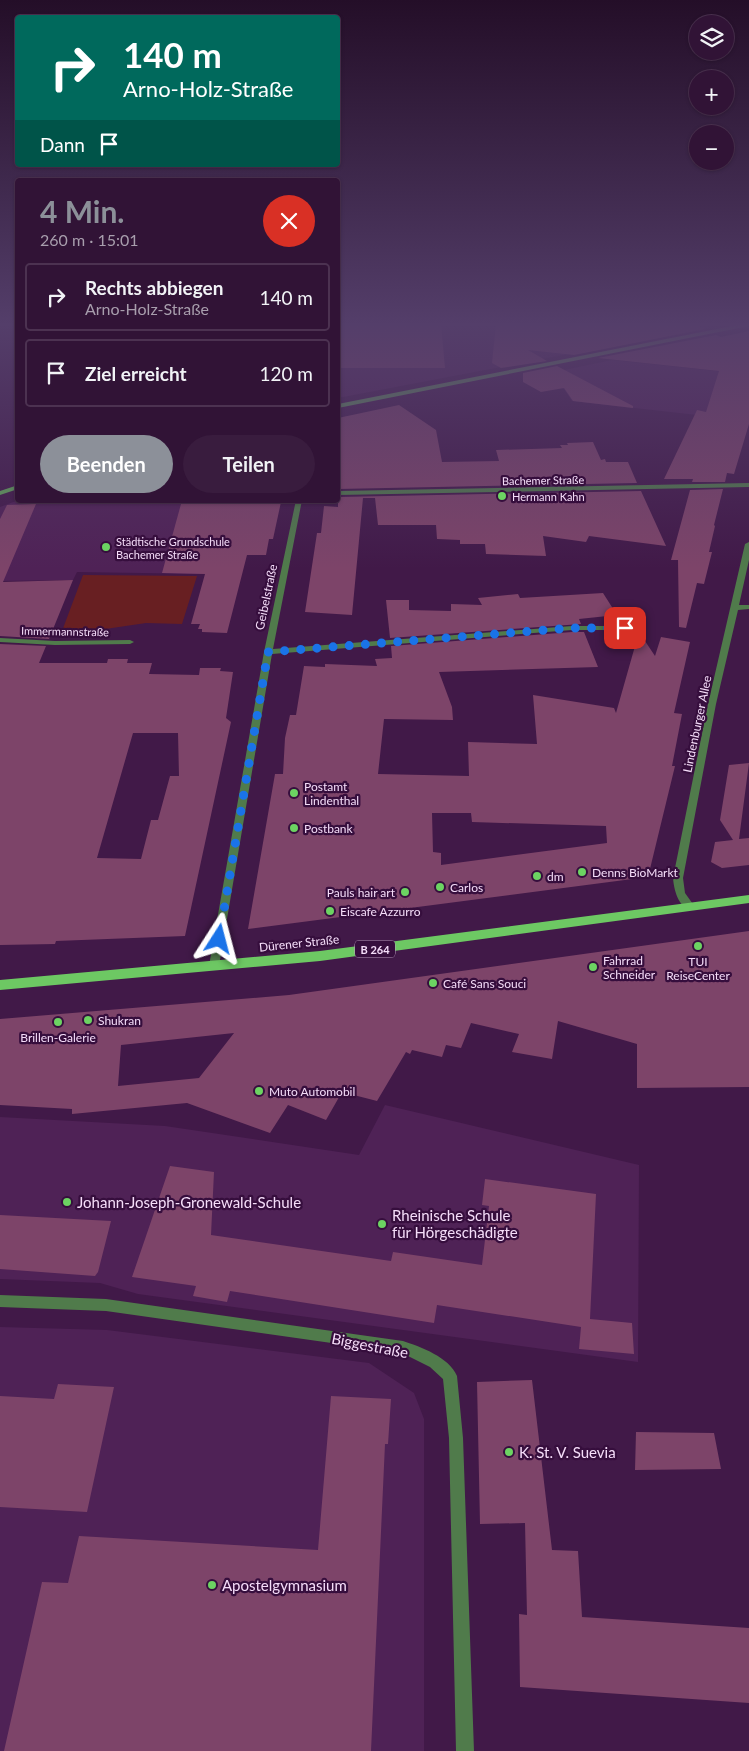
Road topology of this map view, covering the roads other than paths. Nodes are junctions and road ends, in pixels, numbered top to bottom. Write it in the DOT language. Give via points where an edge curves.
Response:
graph roads {
  1 [pos="749,484"];
  2 [pos="15,488"];
  3 [pos="0,493"];
  4 [pos="340,493"];
  5 [pos="298,503"];
  6 [pos="749,544"];
  7 [pos="749,607"];
  8 [pos="734,608"];
  9 [pos="625,628"];
  10 [pos="0,640"];
  11 [pos="130,642"];
  12 [pos="268,652"];
  13 [pos="749,900"];
  14 [pos="690,907"];
  15 [pos="214,966"];
  16 [pos="0,985"];
  17 [pos="0,1301"];
  18 [pos="465,1751"];
  1 -- 4 [label="street, Bachemer Straße"];
  2 -- 3 [label="main road"];
  5 -- 12 [label="street, Geibelstraße"];
  6 -- 8 [label="street, Lindenburger Allee"];
  7 -- 8 [label="street"];
  8 -- 14 [label="street, Lindenburger Allee" via="678,878 680,894"];
  9 -- 12 [label="street" via="572,628"];
  10 -- 11 [label="street, Immermannstraße"];
  12 -- 15 [label="street, Geibelstraße"];
  13 -- 14 [label="main road, Dürener Straße / B 264"];
  14 -- 15 [label="main road, Dürener Straße / B 264" via="329,955"];
  15 -- 16 [label="main road, Dürener Straße / B 264"];
  17 -- 18 [label="street, Biggestraße" via="106,1305 403,1348 435,1362 450,1376 456,1438"];
}
